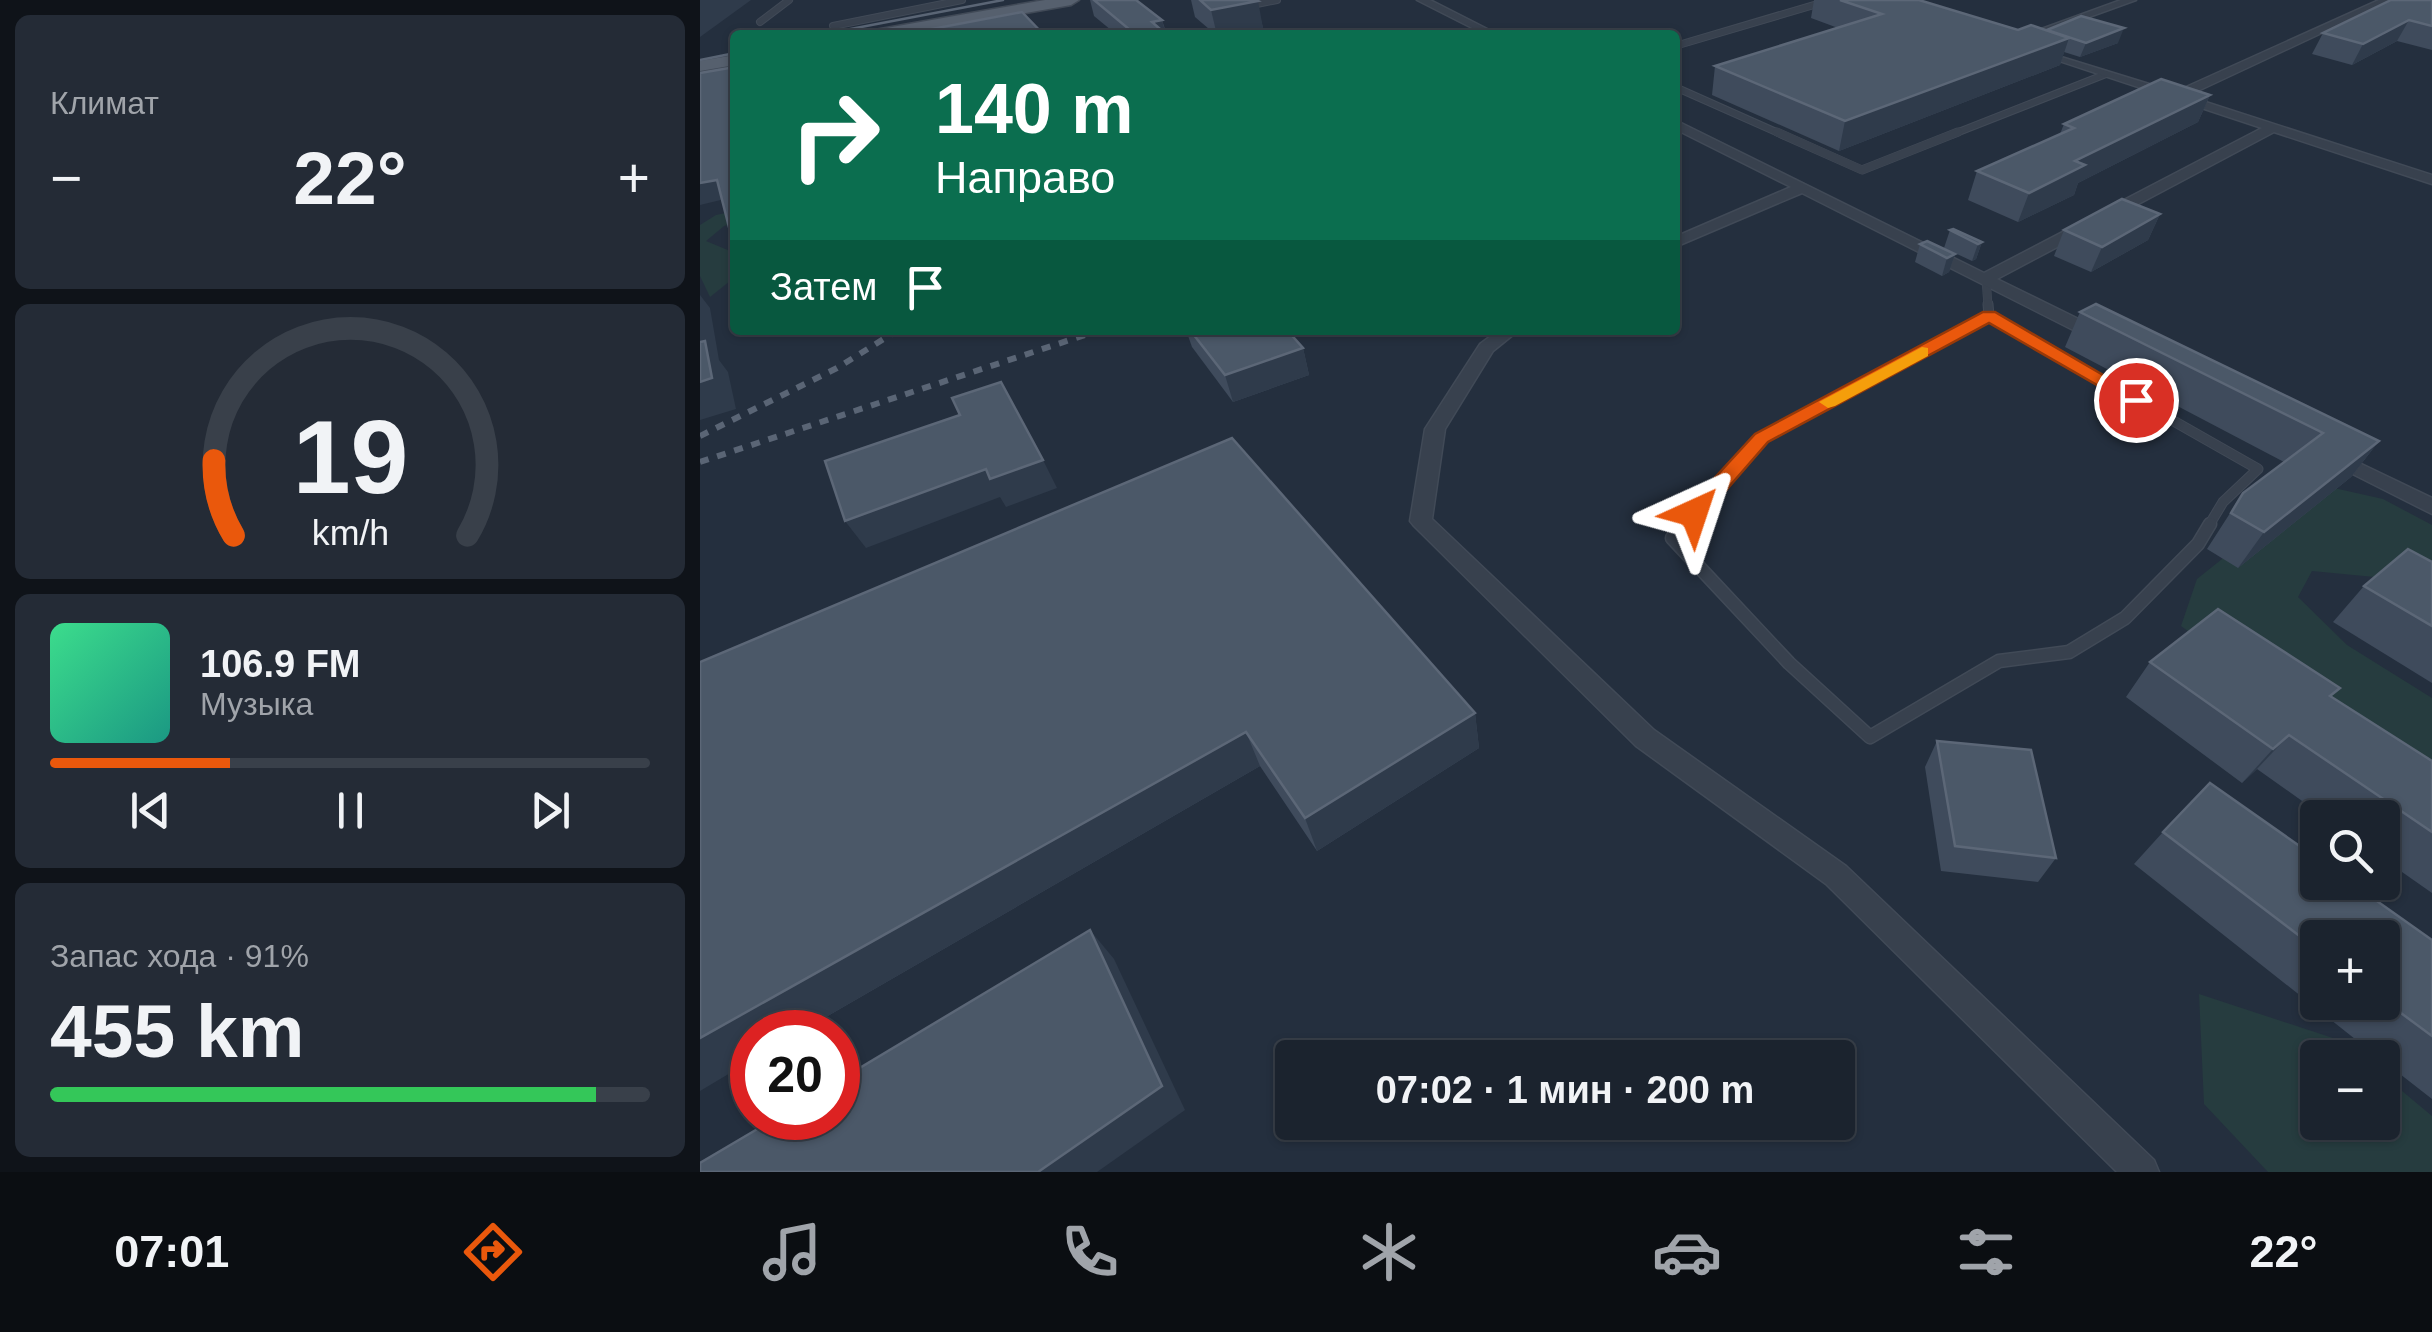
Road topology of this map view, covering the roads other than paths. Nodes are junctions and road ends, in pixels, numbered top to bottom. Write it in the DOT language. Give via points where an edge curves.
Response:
graph roads {
  1 [pos="789,0"];
  2 [pos="962,0"];
  3 [pos="1071,0"];
  4 [pos="1277,0"];
  5 [pos="1422,0"];
  6 [pos="1831,0"];
  7 [pos="2131,0"];
  8 [pos="2387,0"];
  9 [pos="1252,5"];
  10 [pos="760,22"];
  11 [pos="833,26"];
  12 [pos="903,30"];
  13 [pos="1484,30"];
  14 [pos="1680,45"];
  15 [pos="730,61"];
  16 [pos="700,66"];
  17 [pos="2106,74"];
  18 [pos="1680,89"];
  19 [pos="2176,96"];
  20 [pos="1680,126"];
  21 [pos="2273,128"];
  22 [pos="2432,180"];
  23 [pos="1804,187"];
  24 [pos="1680,240"];
  25 [pos="1986,278"];
  26 [pos="1989,316"];
  27 [pos="1503,335"];
  28 [pos="2123,348"];
  29 [pos="2312,445"];
  30 [pos="2432,507"];
  31 [pos="2142,1172"];
  1 -- 10 [label="lane"];
  2 -- 11 [label="lane"];
  3 -- 12 [label="main road"];
  4 -- 9 [label="lane"];
  5 -- 13 [label="street"];
  6 -- 14 [label="lane"];
  7 -- 17 [label="street" via="2010,42"];
  8 -- 19 [label="street"];
  15 -- 16 [label="main road"];
  17 -- 18 [label="lane" via="1862,170"];
  17 -- 19 [label="street"];
  19 -- 21 [label="street"];
  20 -- 23 [label="street"];
  21 -- 22 [label="street"];
  21 -- 25 [label="street"];
  23 -- 24 [label="street"];
  23 -- 25 [label="street"];
  25 -- 26 [label="lane"];
  25 -- 28 [label="street"];
  26 -- 26 [label="lane" via="1762,438 1672,538 1870,738 1999,661 2069,652 2126,618 2258,470"];
  27 -- 31 [label="street" via="1486,348 1435,429 1421,521 1645,738 1836,875"];
  29 -- 30 [label="street"];
}
